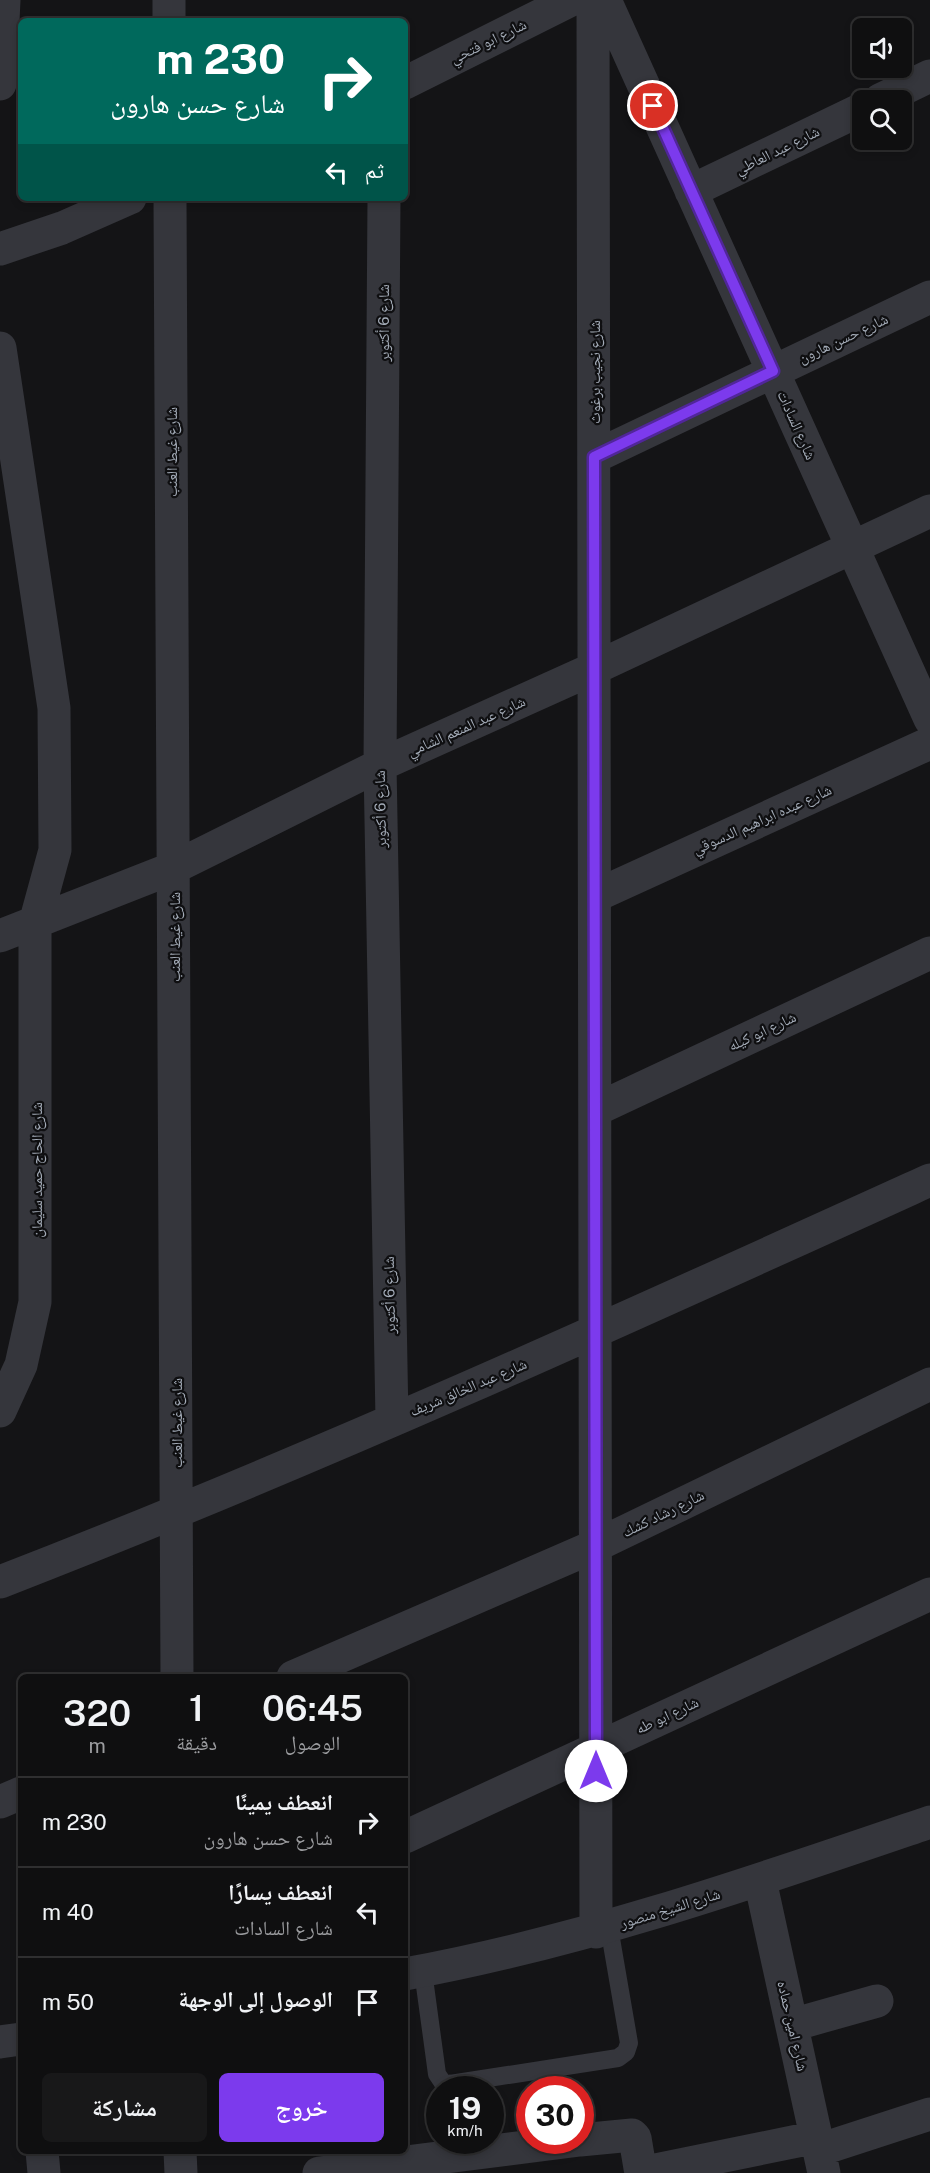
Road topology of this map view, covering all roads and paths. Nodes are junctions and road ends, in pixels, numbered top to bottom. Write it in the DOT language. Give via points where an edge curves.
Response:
graph roads {
  1 [pos="4,0"];
  2 [pos="169,0"];
  3 [pos="571,0"];
  4 [pos="593,0"];
  5 [pos="605,0"];
  6 [pos="169,18"];
  7 [pos="930,76"];
  8 [pos="408,81"];
  9 [pos="0,84"];
  10 [pos="901,90"];
  11 [pos="852,114"];
  12 [pos="691,191"];
  13 [pos="123,201"];
  14 [pos="170,201"];
  15 [pos="384,201"];
  16 [pos="0,249"];
  17 [pos="930,297"];
  18 [pos="0,348"];
  19 [pos="773,371"];
  20 [pos="594,457"];
  21 [pos="930,511"];
  22 [pos="852,547"];
  23 [pos="595,668"];
  24 [pos="930,719"];
  25 [pos="930,743"];
  26 [pos="380,765"];
  27 [pos="173,868"];
  28 [pos="595,896"];
  29 [pos="35,923"];
  30 [pos="0,936"];
  31 [pos="930,953"];
  32 [pos="595,1110"];
  33 [pos="930,1180"];
  34 [pos="595,1332"];
  35 [pos="930,1384"];
  36 [pos="0,1411"];
  37 [pos="392,1420"];
  38 [pos="177,1513"];
  39 [pos="596,1546"];
  40 [pos="0,1582"];
  41 [pos="930,1594"];
  42 [pos="177,1674"];
  43 [pos="300,1674"];
  44 [pos="596,1748"];
  45 [pos="18,1794"];
  46 [pos="0,1802"];
  47 [pos="930,1822"];
  48 [pos="408,1836"];
  49 [pos="760,1880"];
  50 [pos="602,1929"];
  51 [pos="414,1972"];
  52 [pos="877,2001"];
  53 [pos="792,2025"];
  54 [pos="18,2039"];
  55 [pos="0,2042"];
  56 [pos="930,2114"];
  57 [pos="594,2139"];
  58 [pos="516,2148"];
  59 [pos="42,2154"];
  60 [pos="180,2154"];
  61 [pos="820,2154"];
  62 [pos="44,2173"];
  63 [pos="181,2173"];
  64 [pos="319,2173"];
  1 -- 9 [label="street"];
  2 -- 6 [label="street"];
  3 -- 8 [label="street, شارع ابو فتحي"];
  4 -- 20 [label="street, شارع نجيب برغوث"];
  5 -- 12 [label="street, شارع السادات"];
  7 -- 10 [label="street"];
  11 -- 12 [label="street, شارع عبد العاطي"];
  12 -- 19 [label="street, شارع السادات"];
  13 -- 16 [label="street"];
  14 -- 27 [label="street, شارع غيط العنب"];
  15 -- 26 [label="street, شارع 6 أكتوبر"];
  17 -- 19 [label="street, شارع حسن هارون"];
  18 -- 29 [label="street, شارع الحاج حميد سليمان" via="54,708 55,850"];
  19 -- 20 [label="street, شارع حسن هارون"];
  19 -- 22 [label="street, شارع السادات"];
  20 -- 23 [label="street, شارع نجيب برغوث"];
  21 -- 22 [label="street, شارع عبد المنعم الشامي"];
  22 -- 23 [label="street, شارع عبد المنعم الشامي"];
  22 -- 24 [label="street, شارع السادات"];
  23 -- 26 [label="street, شارع عبد المنعم الشامي"];
  23 -- 28 [label="street, شارع نجيب برغوث"];
  25 -- 28 [label="street, شارع عبده ابراهيم الدسوقي"];
  26 -- 27 [label="street, شارع عبد المنعم الشامي"];
  26 -- 37 [label="street, شارع 6 أكتوبر"];
  27 -- 29 [label="street, شارع عبد المنعم الشامي"];
  27 -- 38 [label="street, شارع غيط العنب"];
  28 -- 32 [label="street, شارع نجيب برغوث"];
  29 -- 30 [label="street, شارع عبد المنعم الشامي"];
  29 -- 36 [label="street, شارع الحاج حميد سليمان" via="35,1302 21,1365"];
  31 -- 32 [label="street, شارع ابو كيله"];
  32 -- 34 [label="street, شارع نجيب برغوث"];
  33 -- 34 [label="street, شارع عبد الخالق شريف"];
  34 -- 37 [label="street, شارع عبد الخالق شريف"];
  34 -- 39 [label="street, شارع نجيب برغوث"];
  35 -- 39 [label="street, شارع رشاد كشك"];
  37 -- 38 [label="street, شارع عبد الخالق شريف"];
  38 -- 40 [label="street, شارع عبد الخالق شريف"];
  38 -- 42 [label="street, شارع غيط العنب"];
  39 -- 43 [label="street, شارع رشاد كشك"];
  39 -- 44 [label="street, شارع نجيب برغوث"];
  41 -- 44 [label="street, شارع ابو طه"];
  44 -- 48 [label="street, شارع ابو طه"];
  44 -- 50 [label="street, شارع نجيب برغوث"];
  45 -- 46 [label="street"];
  47 -- 49 [label="street, شارع الشيخ منصور"];
  49 -- 50 [label="street, شارع الشيخ منصور"];
  49 -- 53 [label="street, شارع امين حماده"];
  50 -- 51 [label="street, شارع الشيخ منصور"];
  50 -- 51 [label="lane" via="628,2043 626,2052 618,2058 443,2083 436,2074"];
  52 -- 53 [label="street"];
  53 -- 61 [label="street, شارع امين حماده"];
  54 -- 55 [label="street"];
  56 -- 61 [label="street"];
  57 -- 61 [label="street" via="632,2135 640,2165 646,2172"];
  58 -- 64 [label="street"];
  59 -- 62 [label="street"];
  60 -- 63 [label="street"];
}
